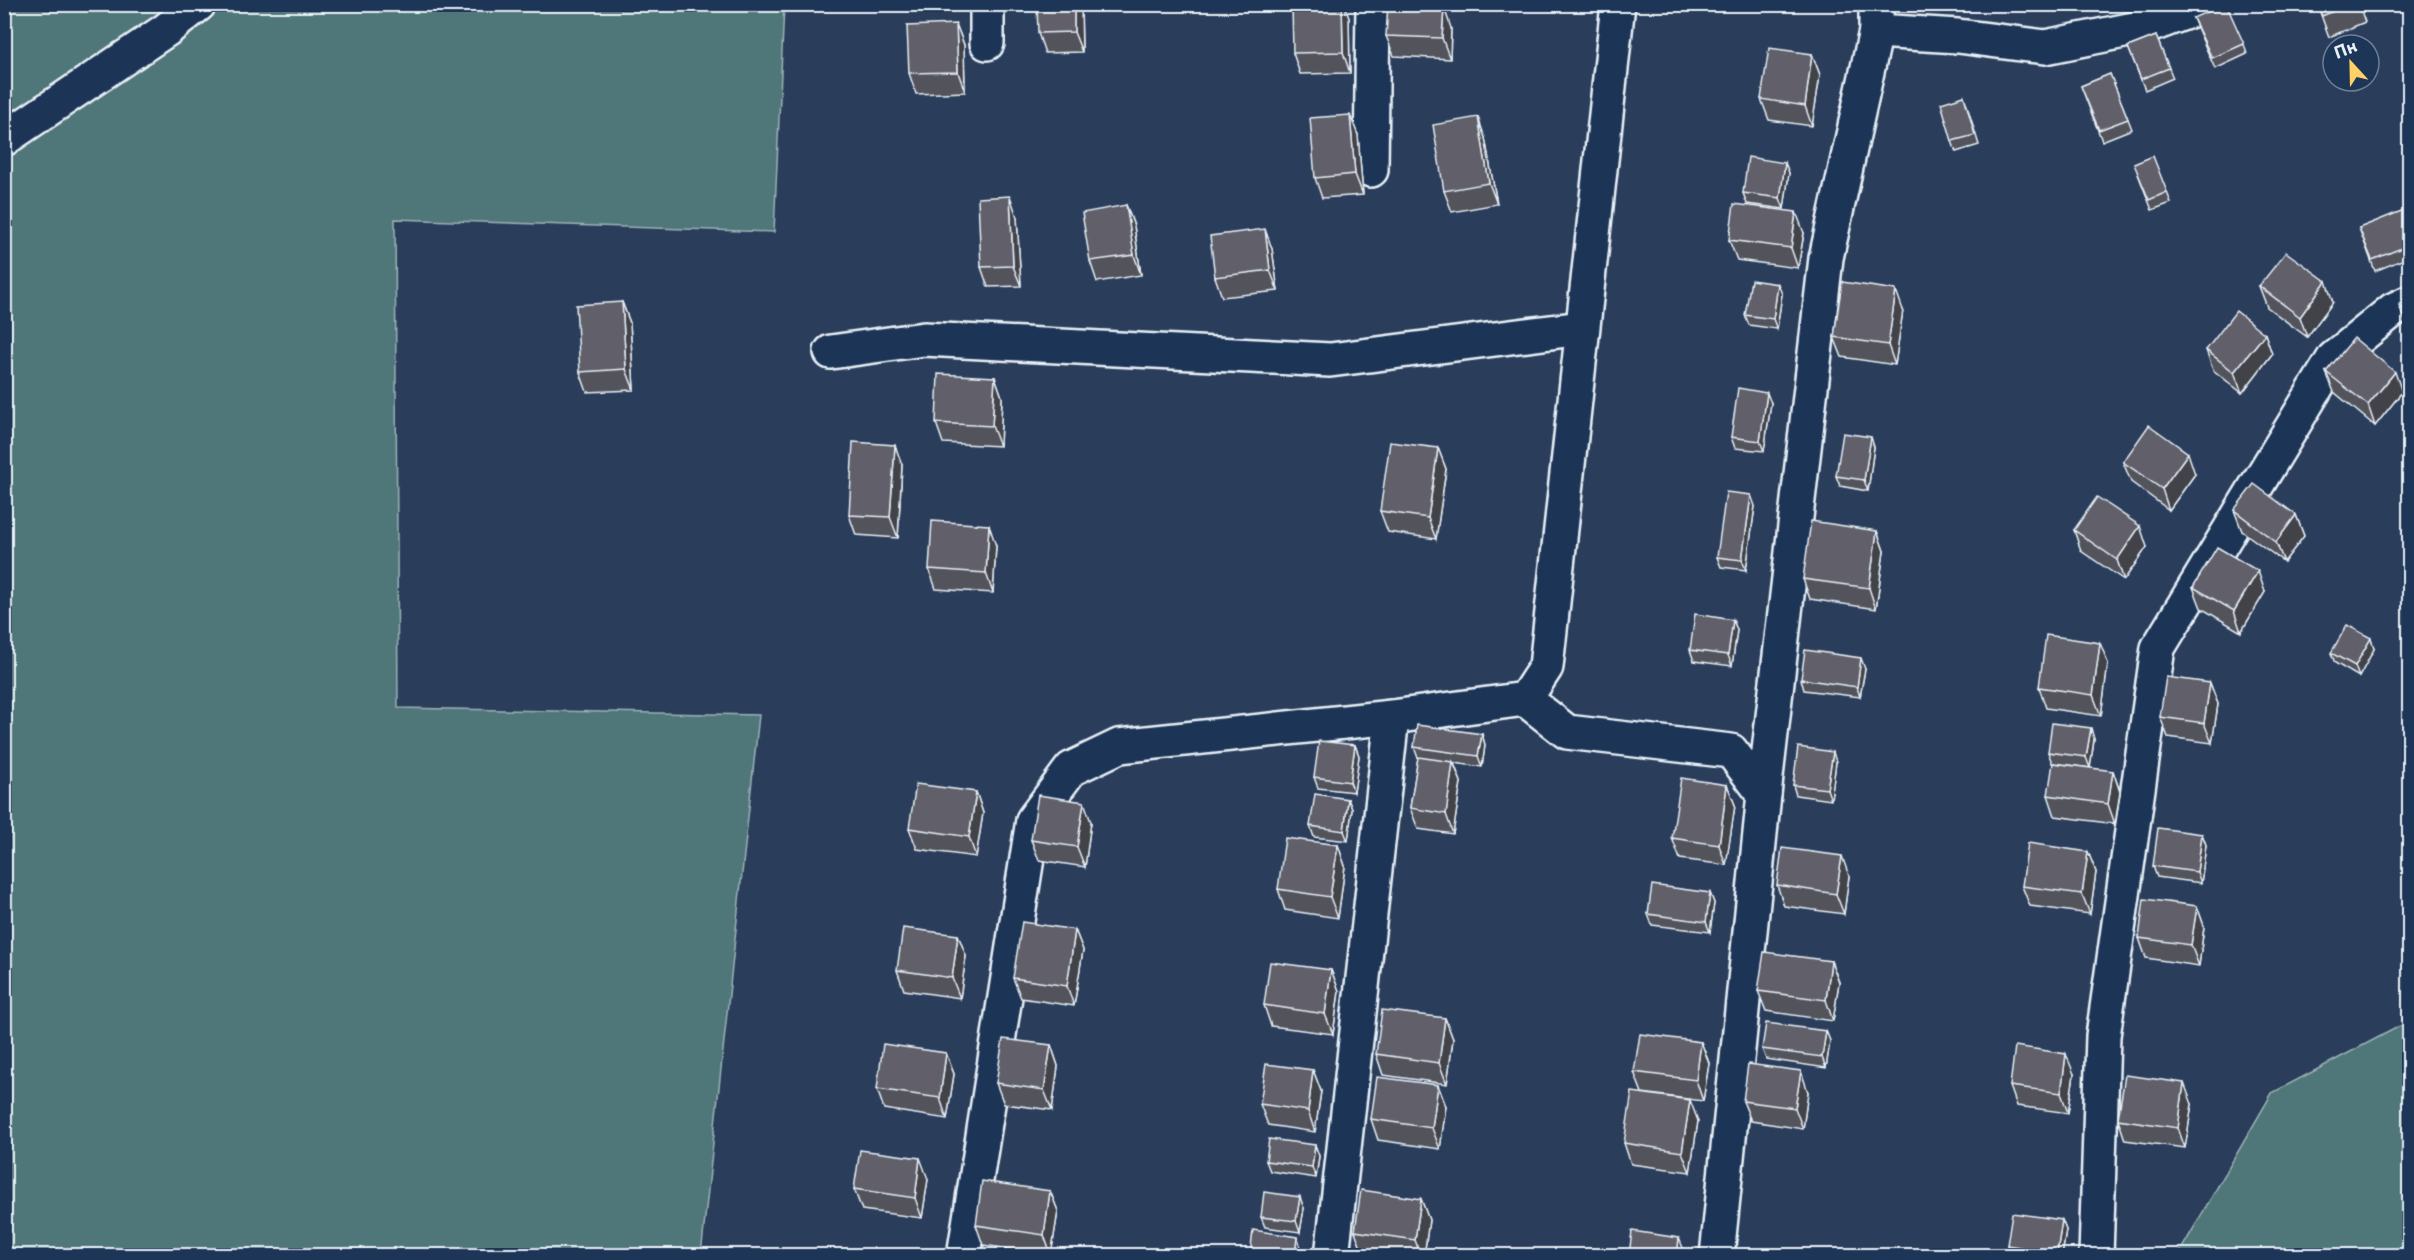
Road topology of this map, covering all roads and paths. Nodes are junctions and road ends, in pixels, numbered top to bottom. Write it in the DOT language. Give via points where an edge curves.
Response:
graph roads {
  1 [pos="199,4"];
  2 [pos="987,4"];
  3 [pos="1373,4"];
  4 [pos="1618,4"];
  5 [pos="2208,4"];
  6 [pos="1876,18"];
  7 [pos="987,43"];
  8 [pos="4,139"];
  9 [pos="1371,170"];
  10 [pos="2409,302"];
  11 [pos="1582,328"];
  12 [pos="831,352"];
  13 [pos="1525,699"];
  14 [pos="1392,717"];
  15 [pos="1764,794"];
  16 [pos="964,1256"];
  17 [pos="1332,1256"];
  18 [pos="1717,1256"];
  19 [pos="2096,1256"];
  1 -- 8 [label="street"];
  2 -- 7 [label="street"];
  3 -- 9 [label="street"];
  4 -- 11 [label="street"];
  5 -- 6 [label="street" via="2149,26 2045,47 1958,36"];
  6 -- 15 [label="street" via="1826,258"];
  10 -- 19 [label="street" via="2393,310 2334,358 2158,648 2103,1036"];
  11 -- 12 [label="street" via="1329,360 924,339"];
  11 -- 13 [label="street" via="1546,667"];
  13 -- 14 [label="street"];
  13 -- 15 [label="street" via="1568,732 1731,751"];
  14 -- 16 [label="street" via="1119,747 1071,769 1033,820"];
  14 -- 17 [label="street"];
  15 -- 18 [label="street"];
}
